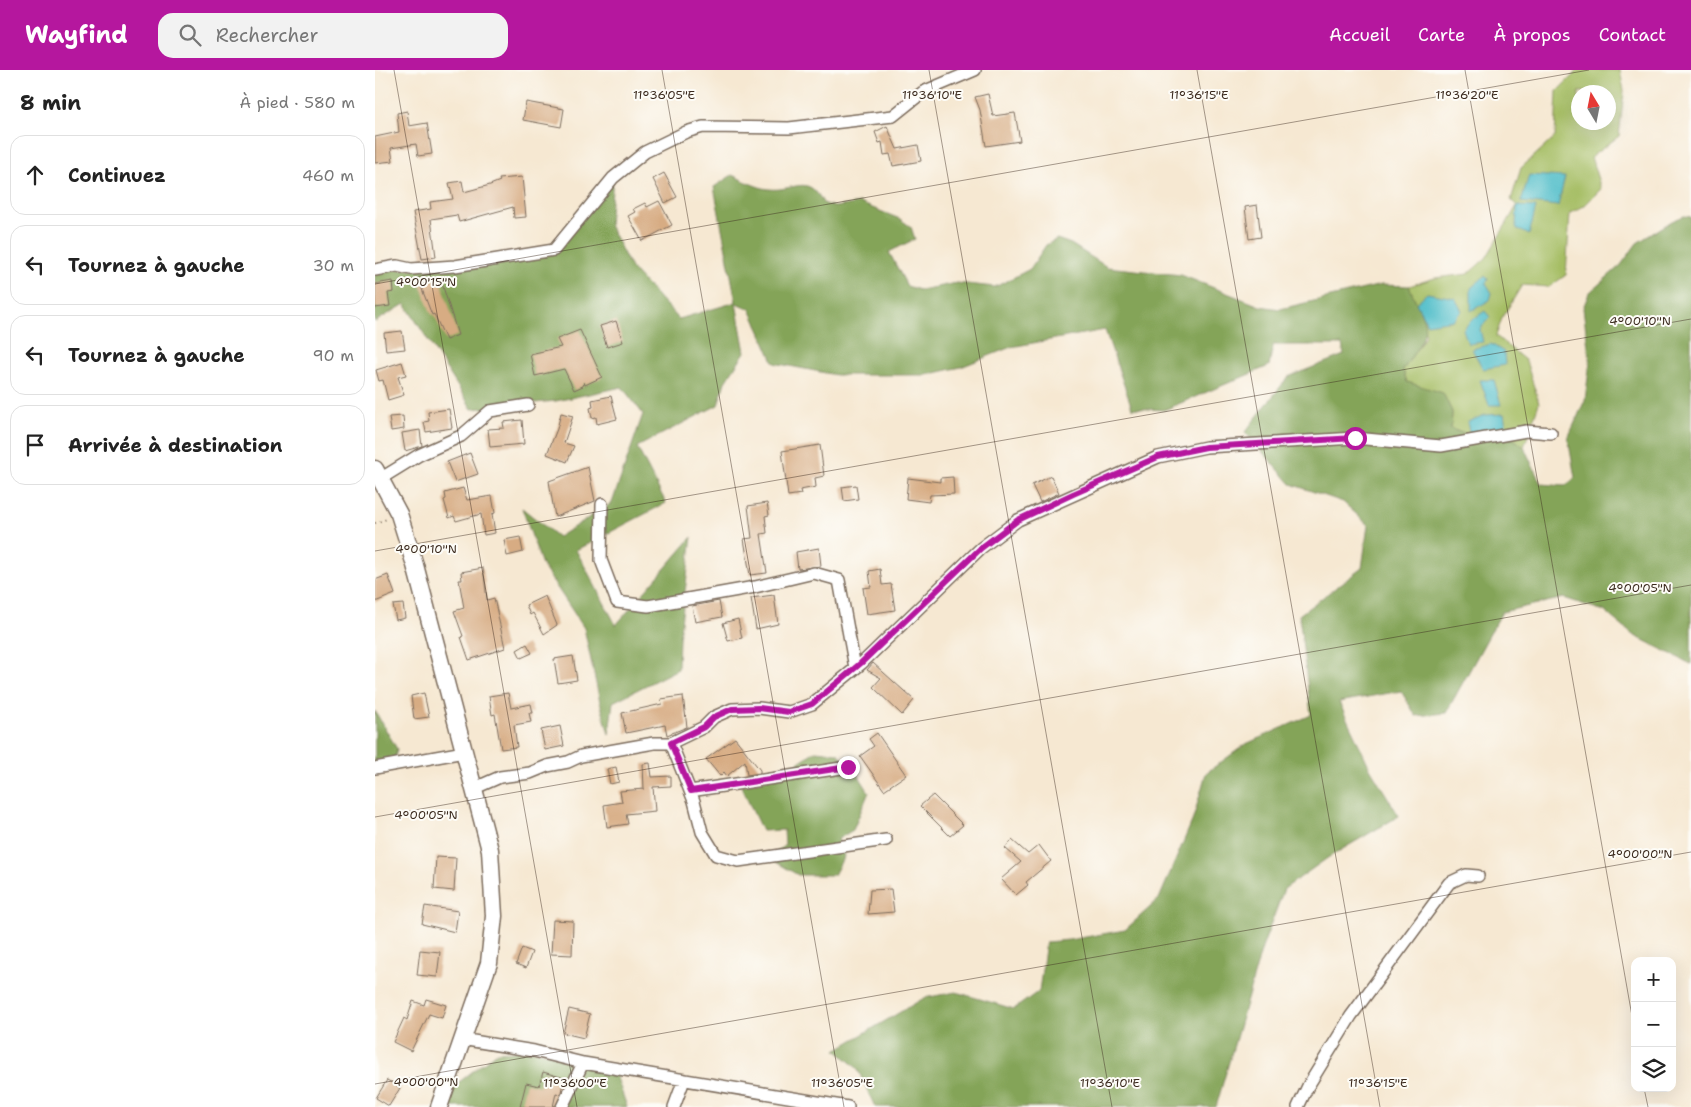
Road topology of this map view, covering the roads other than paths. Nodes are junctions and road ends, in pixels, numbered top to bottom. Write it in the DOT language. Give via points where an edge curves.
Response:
graph roads {
  1 [pos="975,70"];
  2 [pos="375,270"];
  3 [pos="528,405"];
  4 [pos="1551,433"];
  5 [pos="377,474"];
  6 [pos="602,504"];
  7 [pos="855,668"];
  8 [pos="671,743"];
  9 [pos="465,752"];
  10 [pos="848,767"];
  11 [pos="375,768"];
  12 [pos="475,788"];
  13 [pos="691,791"];
  14 [pos="886,840"];
  15 [pos="1478,876"];
  16 [pos="461,1039"];
  17 [pos="583,1063"];
  18 [pos="684,1080"];
  19 [pos="780,1101"];
  20 [pos="439,1107"];
  21 [pos="562,1107"];
  22 [pos="674,1107"];
  23 [pos="848,1107"];
  24 [pos="1298,1107"];
  1 -- 2 [label="street" via="923,92 893,116 789,128 703,127 686,132 645,152 613,178 554,250 455,266 397,266"];
  3 -- 5 [label="street" via="490,411 461,436"];
  4 -- 7 [label="street" via="1525,431 1441,446 1355,438 1235,445 1158,457 1018,520 981,548"];
  5 -- 9 [label="main road" via="399,514"];
  6 -- 7 [label="street" via="601,560 617,602 648,606 814,573 839,580"];
  7 -- 8 [label="street" via="812,704 789,712 732,709"];
  8 -- 12 [label="street" via="581,756 530,773 500,776"];
  8 -- 13 [label="street"];
  9 -- 11 [label="street"];
  9 -- 12 [label="main road"];
  10 -- 13 [label="street"];
  12 -- 16 [label="main road" via="490,850 494,916 489,963"];
  13 -- 14 [label="street" via="702,832 716,855 738,861"];
  15 -- 24 [label="street" via="1466,875 1449,883 1351,1016"];
  16 -- 17 [label="street"];
  16 -- 20 [label="main road"];
  17 -- 18 [label="street"];
  17 -- 21 [label="street"];
  18 -- 19 [label="street"];
  18 -- 22 [label="street"];
  19 -- 23 [label="street"];
}
